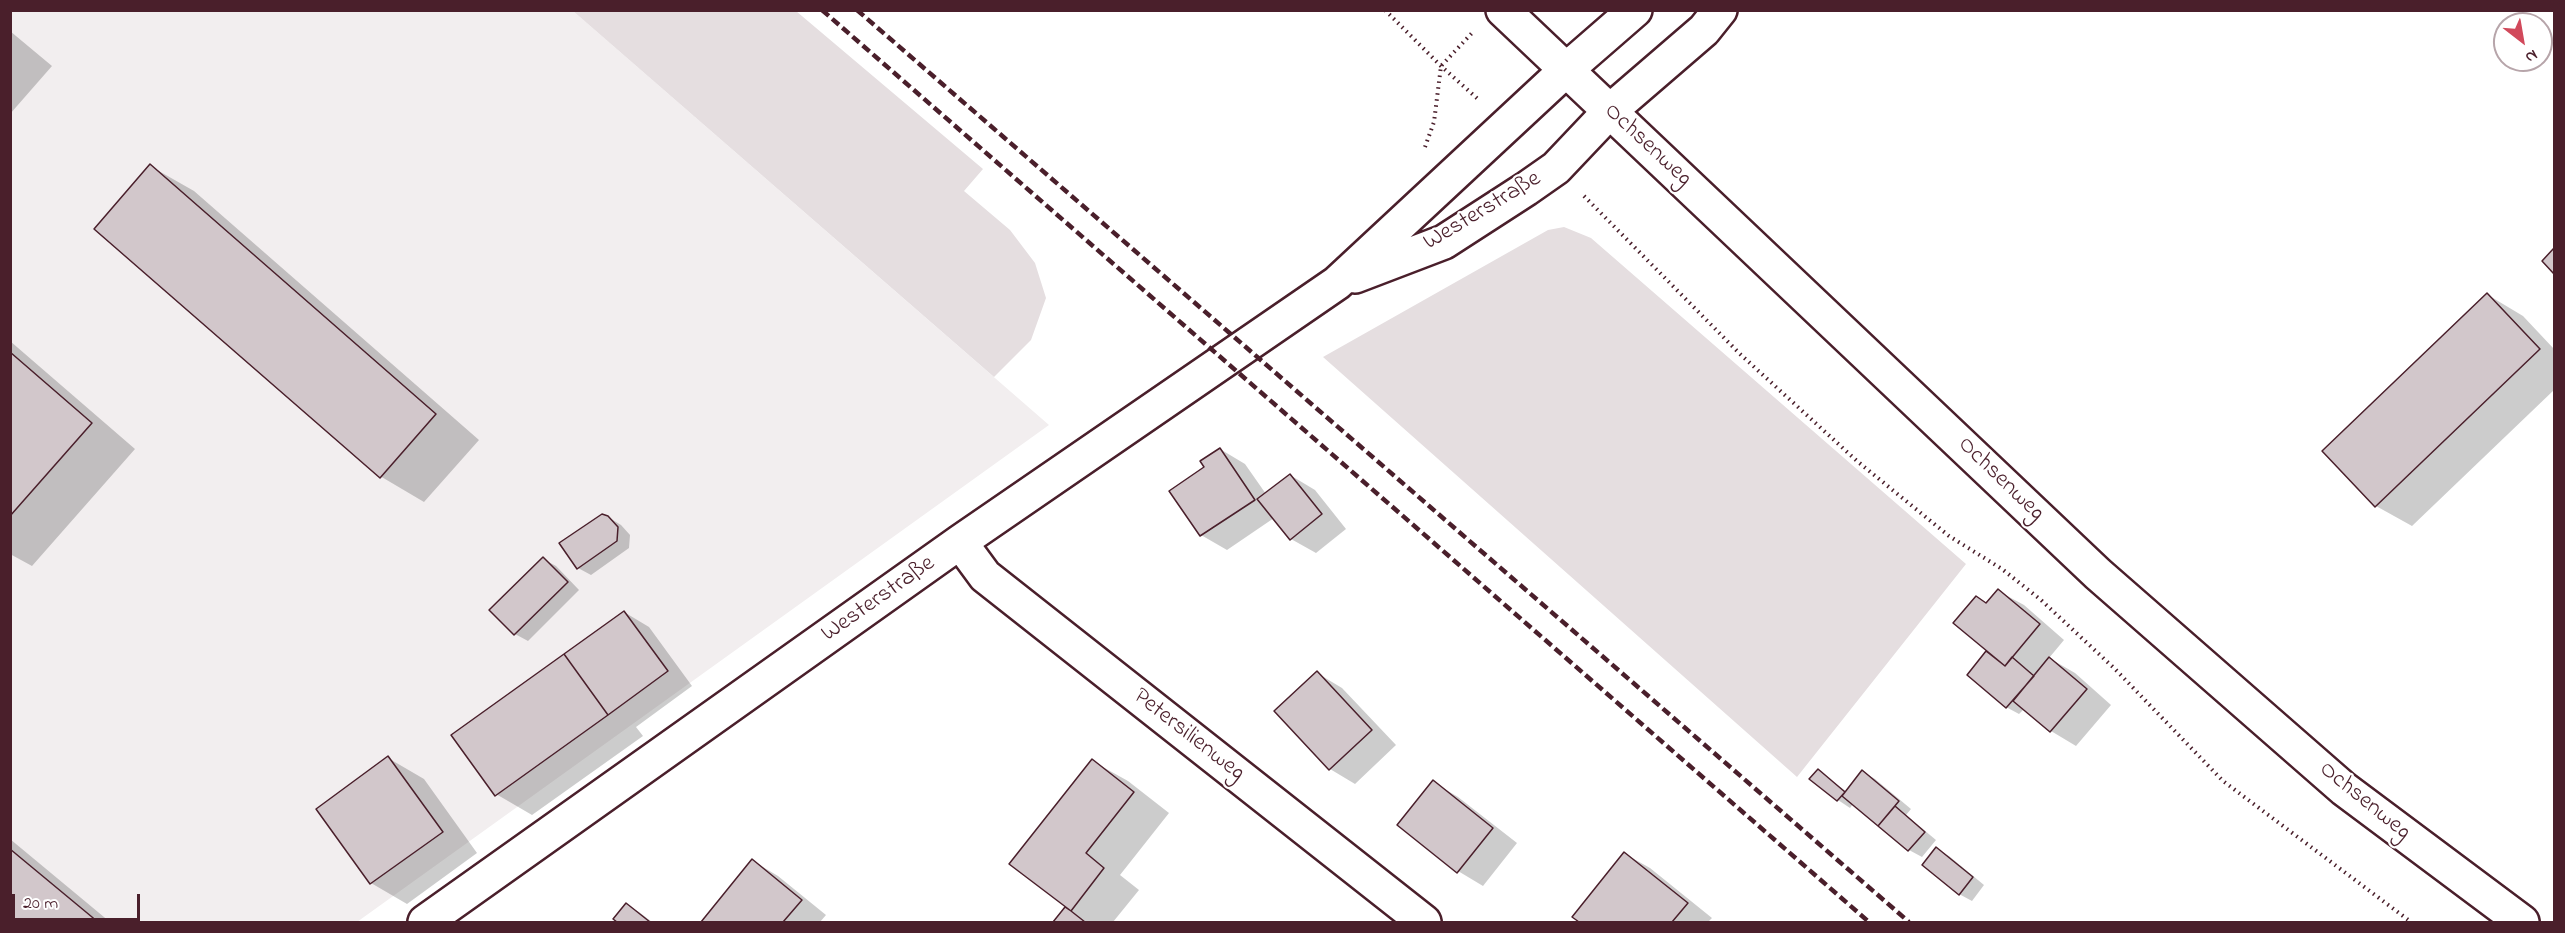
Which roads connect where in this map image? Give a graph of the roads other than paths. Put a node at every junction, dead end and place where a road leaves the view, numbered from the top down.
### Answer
1 (1635, 10) edge
2 (1720, 10) edge
3 (1490, 18) edge
4 (1566, 70) junction
5 (1610, 111) junction
6 (1337, 283) junction
7 (960, 542) junction
8 (425, 922) edge
9 (1425, 922) edge
10 (2522, 922) edge

1 - 4 street, Westerstraße
2 - 5 street, Westerstraße
3 - 4 street, Ochsenweg
4 - 5 street, Ochsenweg
4 - 6 street, Westerstraße
5 - 6 street, Westerstraße
5 - 10 street, Ochsenweg
6 - 7 street, Westerstraße
7 - 8 street, Westerstraße
7 - 9 street, Petersilienweg

